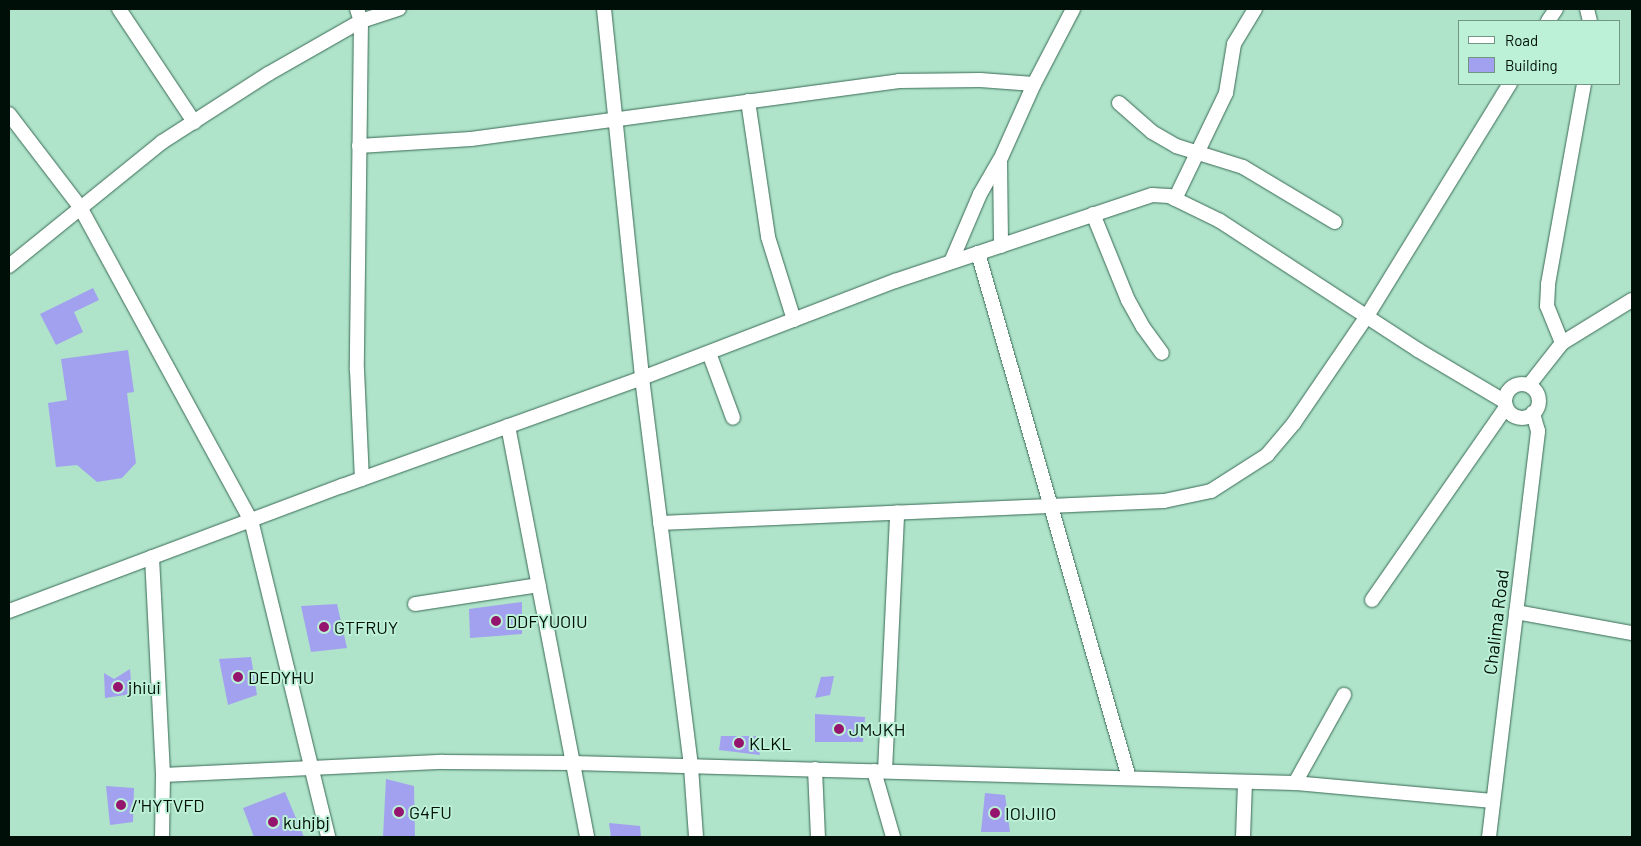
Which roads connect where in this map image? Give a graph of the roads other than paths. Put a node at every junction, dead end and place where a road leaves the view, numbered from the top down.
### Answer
1 (119, 9) edge
2 (399, 9) edge
3 (604, 9) edge
4 (1073, 9) edge
5 (1256, 9) edge
6 (1556, 9) edge
7 (359, 15) edge
8 (1549, 20) edge
9 (1034, 84) junction
10 (1509, 85) edge
11 (1584, 85) edge
12 (748, 101) junction
13 (1119, 102) dead end
14 (9, 114) edge
15 (617, 119) junction
16 (194, 122) junction
17 (360, 146) junction
18 (1199, 151) junction
19 (1000, 160) junction
20 (1175, 199) junction
21 (80, 207) junction
22 (1093, 214) junction
23 (1335, 222) dead end
24 (1001, 246) junction
25 (978, 253) junction
26 (951, 262) junction
27 (9, 266) edge
28 (1632, 300) edge
29 (1366, 316) junction
30 (794, 320) junction
31 (1562, 344) junction
32 (709, 353) junction
33 (1162, 353) dead end
34 (642, 378) junction
35 (1528, 386) junction
36 (1505, 404) junction
37 (1533, 413) junction
38 (733, 418) dead end
39 (508, 426) junction
40 (362, 479) junction
41 (1051, 505) junction
42 (896, 512) junction
43 (251, 520) junction
44 (660, 523) junction
45 (152, 557) junction
46 (539, 585) junction
47 (1372, 600) dead end
48 (415, 604) dead end
49 (9, 611) edge
50 (1516, 612) junction
51 (1632, 633) edge
52 (1344, 695) dead end
53 (573, 763) junction
54 (314, 767) junction
55 (691, 767) junction
56 (815, 770) junction
57 (879, 771) junction
58 (163, 774) junction
59 (1129, 778) junction
60 (1245, 782) junction
61 (1295, 783) junction
62 (1492, 802) junction
63 (162, 837) edge
64 (328, 837) edge
65 (587, 837) edge
66 (696, 837) edge
67 (818, 837) edge
68 (893, 837) edge
69 (1243, 837) edge
70 (1489, 837) edge

1 - 16 street
2 - 7 street
3 - 15 street
4 - 9 street
5 - 18 street
6 - 8 street
7 - 16 street
7 - 17 street
9 - 12 street
9 - 19 street
10 - 29 street
11 - 31 street
12 - 15 street
12 - 30 street
13 - 18 street
14 - 21 street
15 - 17 street
15 - 34 street
16 - 21 street
17 - 40 street
18 - 20 street
18 - 23 street
19 - 24 street
19 - 26 street
20 - 22 street
20 - 29 street
21 - 27 street
21 - 43 street
22 - 24 street
22 - 33 street
24 - 25 street
25 - 26 street
25 - 41 street
26 - 30 street
28 - 31 street
29 - 36 street
29 - 41 street
30 - 32 street
31 - 35 street
32 - 34 street
32 - 38 street
34 - 39 street
34 - 44 street
35 - 36 street
35 - 37 street
36 - 37 street
36 - 47 street
37 - 50 street, Chalima Road
39 - 40 street
39 - 46 street
40 - 43 street
41 - 42 street
41 - 59 street
42 - 44 street
42 - 57 street
43 - 45 street
43 - 54 street
44 - 55 street
45 - 49 street
45 - 58 street
46 - 48 street
46 - 53 street
50 - 51 street
50 - 62 street, Chalima Road
52 - 61 street
53 - 54 street
53 - 55 street
53 - 65 street
54 - 58 street
54 - 64 street
55 - 56 street
55 - 66 street
56 - 57 street
56 - 67 street
57 - 59 street
57 - 68 street
58 - 63 street
59 - 60 street
60 - 61 street
60 - 69 street
61 - 62 street
62 - 70 street, Chalima Road

